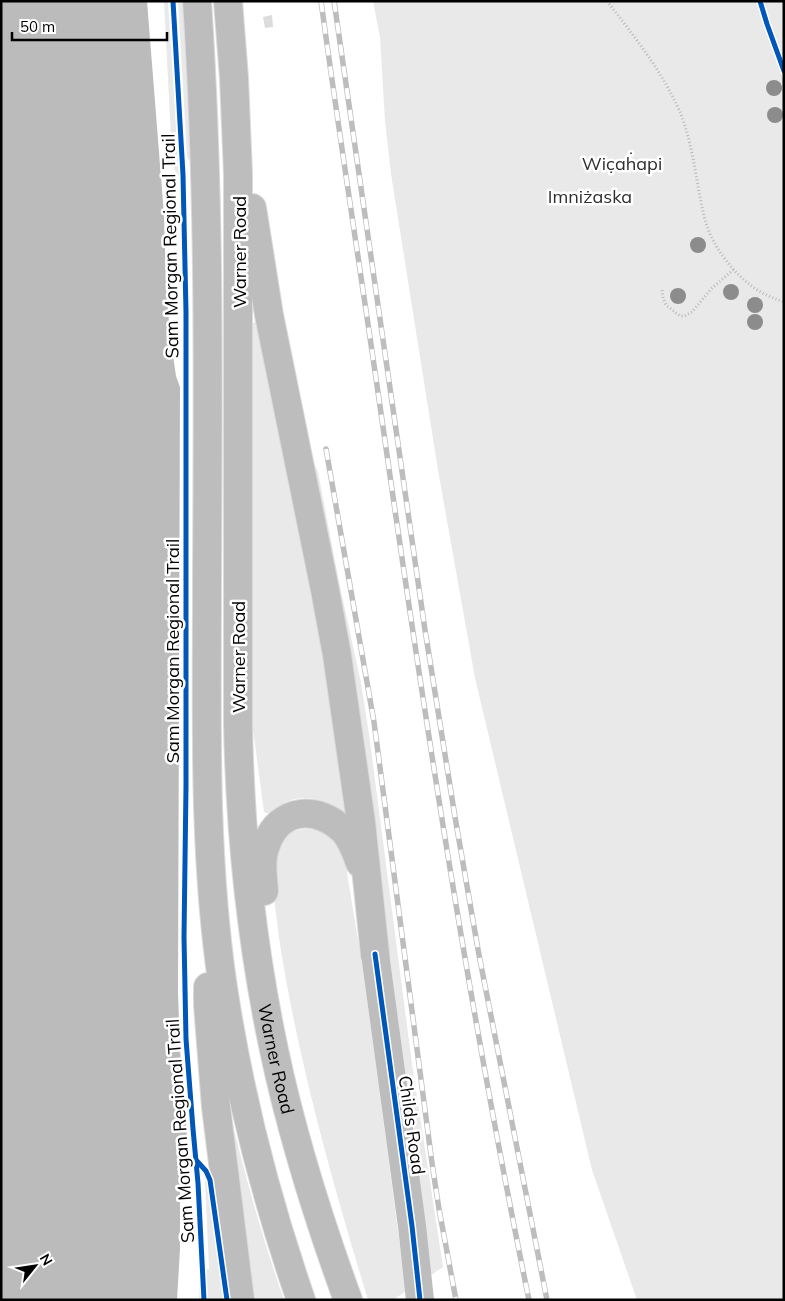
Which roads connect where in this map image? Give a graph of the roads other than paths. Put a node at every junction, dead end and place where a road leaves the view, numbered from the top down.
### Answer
1 (197, 1) edge
2 (228, 1) edge
3 (234, 78) junction
4 (207, 788) junction
5 (375, 954) junction
6 (274, 1050) junction
7 (240, 1300) edge
8 (301, 1300) edge
9 (348, 1300) edge
10 (420, 1300) edge

1 - 4 main road, Warner Road
2 - 3 main road, Warner Road
3 - 5 main road
3 - 6 main road, Warner Road
4 - 7 main road
4 - 8 main road, Warner Road
5 - 6 main road
5 - 10 main road, Childs Road
6 - 9 main road, Warner Road

